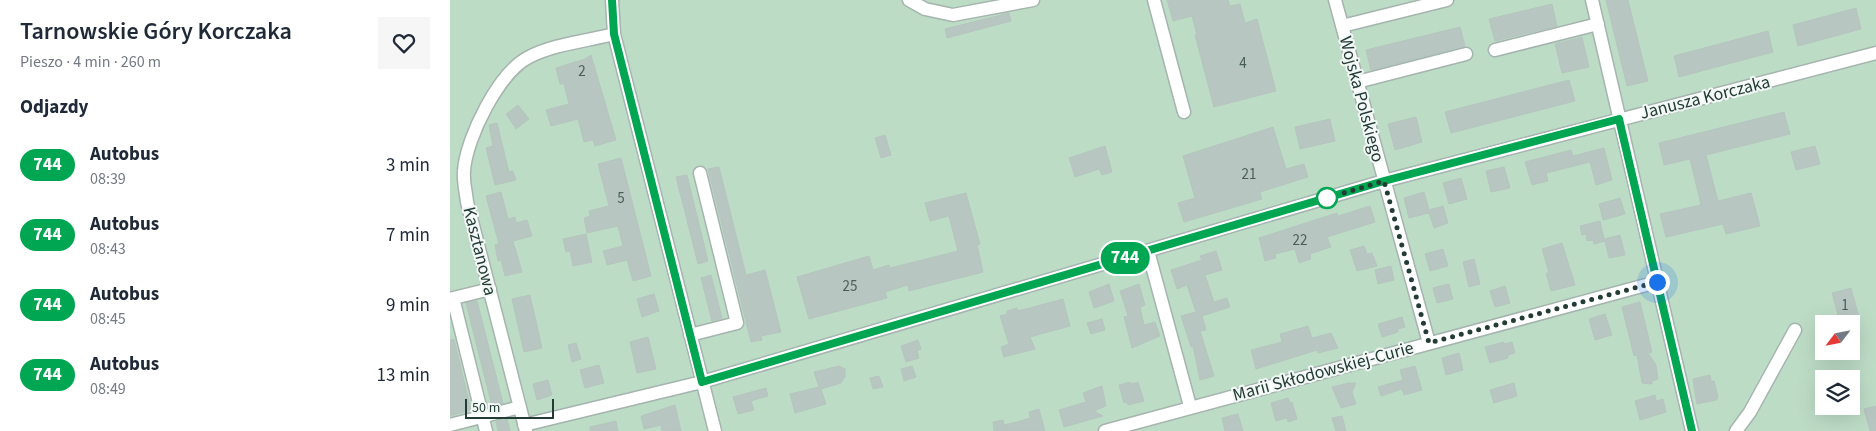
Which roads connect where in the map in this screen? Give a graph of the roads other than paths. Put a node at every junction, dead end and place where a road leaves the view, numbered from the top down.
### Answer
1 (612, 0) edge
2 (909, 0) edge
3 (1033, 0) edge
4 (1154, 0) edge
5 (1336, 0) edge
6 (1446, 0) edge
7 (1592, 0) edge
8 (1598, 24) junction
9 (1342, 26) junction
10 (614, 34) junction
11 (1495, 50) dead end
12 (1876, 53) edge
13 (1466, 54) dead end
14 (1358, 82) junction
15 (1184, 112) dead end
16 (1619, 119) junction
17 (700, 173) dead end
18 (1384, 181) junction
19 (1148, 251) junction
20 (1657, 282) junction
21 (490, 289) junction
22 (452, 298) edge
23 (1795, 330) dead end
24 (690, 335) junction
25 (1429, 343) junction
26 (702, 382) junction
27 (1190, 406) junction
28 (520, 407) junction
29 (483, 416) junction
30 (450, 425) edge
31 (525, 428) edge
32 (486, 431) edge
33 (715, 431) edge
34 (1105, 431) edge
35 (1692, 431) edge
36 (1736, 431) edge

1 - 10 street
2 - 3 street
4 - 15 street
5 - 9 street, Wojska Polskiego
6 - 9 street
7 - 8 street
8 - 11 street
8 - 16 street
9 - 14 street, Wojska Polskiego
10 - 21 street, Kasztanowa
10 - 24 street
12 - 16 street, Janusza Korczaka
13 - 14 street
14 - 18 street, Wojska Polskiego
16 - 18 street, Janusza Korczaka
16 - 20 street
17 - 24 street
18 - 19 street, Janusza Korczaka
18 - 25 street, Wojska Polskiego
19 - 26 street, Janusza Korczaka
19 - 27 street
20 - 25 street, Marii Skłodowskiej-Curie
20 - 35 street
21 - 22 street
21 - 28 street, Kasztanowa
22 - 29 street
23 - 36 street
24 - 26 street
25 - 27 street, Marii Skłodowskiej-Curie
26 - 31 street, Janusza Korczaka
26 - 33 street
27 - 34 street, Marii Skłodowskiej-Curie
28 - 29 street
28 - 31 street, Kasztanowa
29 - 30 street
29 - 32 street

